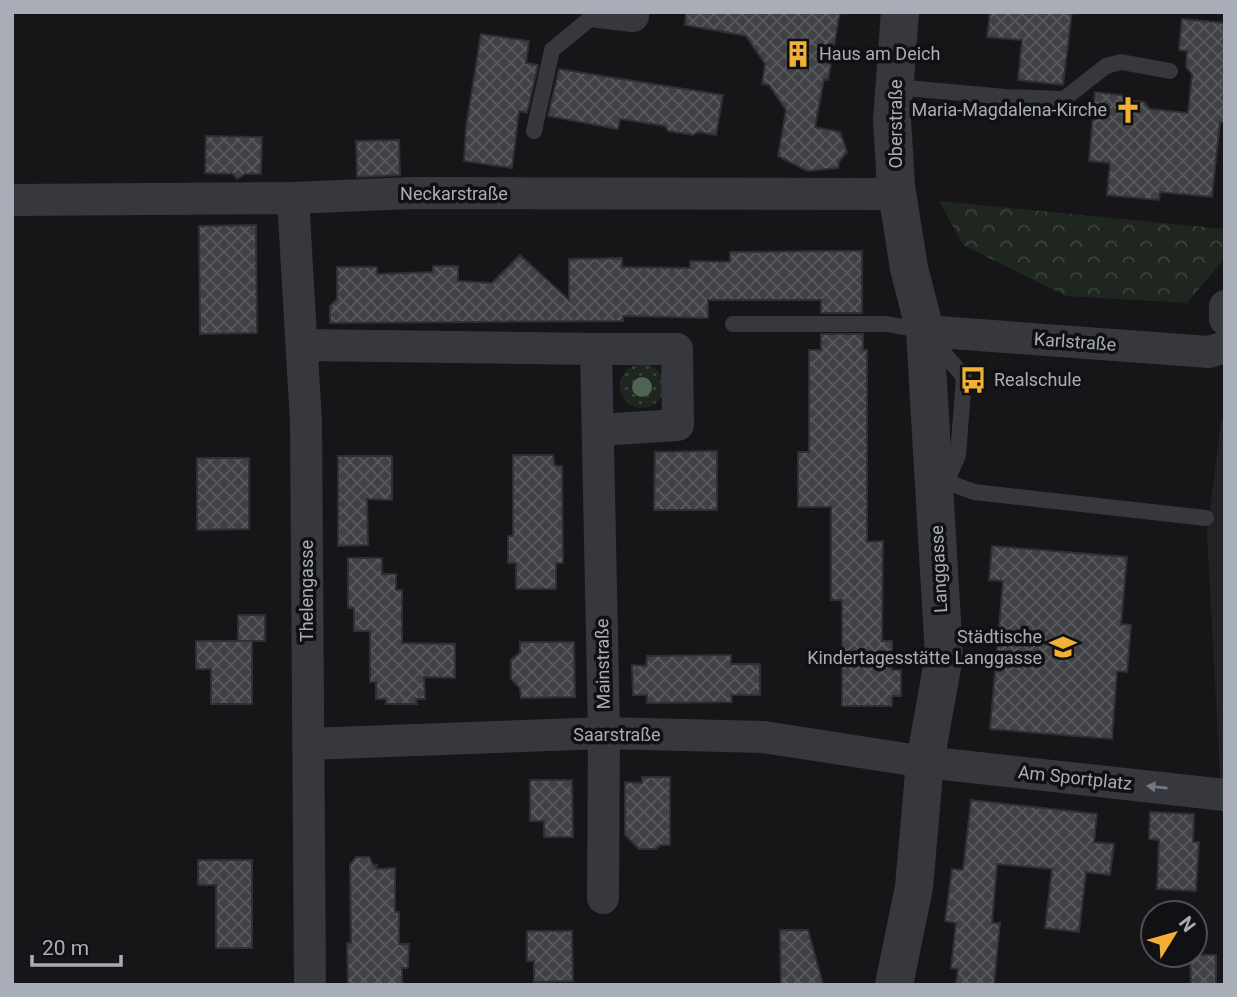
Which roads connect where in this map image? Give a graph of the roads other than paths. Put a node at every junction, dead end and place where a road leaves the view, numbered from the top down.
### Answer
1 (598, 12) edge
2 (900, 12) edge
3 (633, 16) dead end
4 (1170, 71) dead end
5 (895, 87) junction
6 (534, 131) dead end
7 (897, 194) junction
8 (293, 198) junction
9 (12, 200) edge
10 (1225, 306) edge
11 (1225, 319) edge
12 (733, 324) dead end
13 (925, 331) junction
14 (303, 345) junction
15 (1225, 347) edge
16 (596, 349) junction
17 (598, 430) junction
18 (941, 496) junction
19 (1206, 518) dead end
20 (604, 733) junction
21 (308, 744) junction
22 (925, 762) junction
23 (1225, 795) edge
24 (603, 898) dead end
25 (310, 985) edge
26 (894, 985) edge

1 - 3 street
1 - 6 lane
2 - 5 street, Oberstraße
4 - 5 lane
5 - 7 street, Oberstraße
7 - 8 street, Neckarstraße
7 - 13 street, Langgasse
8 - 9 street, Neckarstraße
8 - 14 street, Thelengasse
10 - 11 street
12 - 13 lane
13 - 15 street, Karlstraße
13 - 18 street, Langgasse
14 - 16 street
14 - 21 street, Thelengasse
16 - 17 street, Mainstraße
16 - 17 street
17 - 20 street, Mainstraße
18 - 19 lane
18 - 22 street, Langgasse
20 - 21 street, Saarstraße
20 - 22 street, Saarstraße
20 - 24 street, Mainstraße
21 - 25 street, Thelengasse
23 -> 22 street, Am Sportplatz
22 - 26 street, Langgasse

